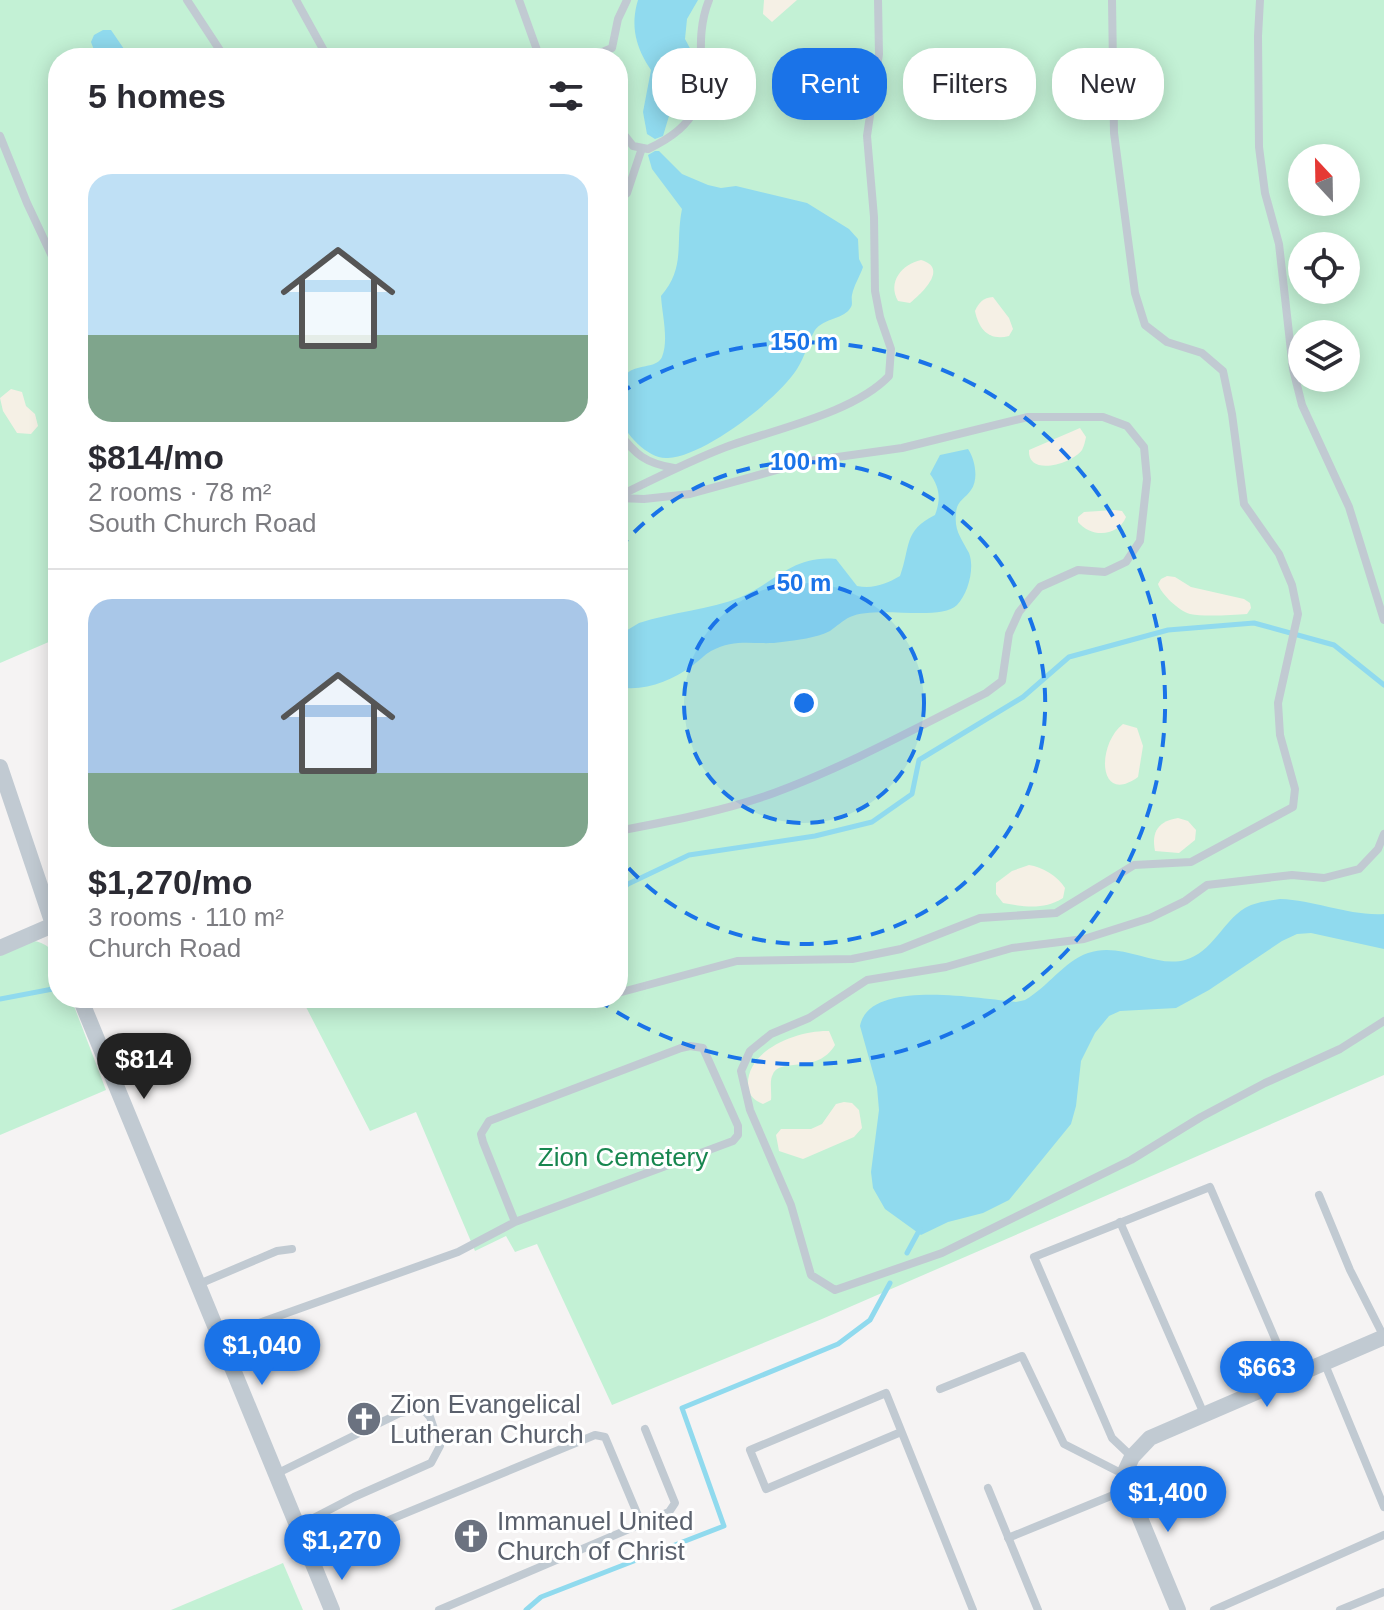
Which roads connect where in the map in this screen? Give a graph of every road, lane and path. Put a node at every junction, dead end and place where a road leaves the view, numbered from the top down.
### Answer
1 (187, 0) edge
2 (296, 0) edge
3 (519, 0) edge
4 (627, 0) edge
5 (709, 0) edge
6 (878, 0) edge
7 (1112, 0) edge
8 (1260, 0) edge
9 (218, 48) edge
10 (322, 48) edge
11 (536, 48) edge
12 (612, 48) edge
13 (0, 136) edge
14 (628, 140) edge
15 (642, 148) junction
16 (628, 190) edge
17 (48, 248) edge
18 (628, 445) edge
19 (675, 468) junction
20 (628, 492) edge
21 (628, 498) edge
22 (1384, 620) edge
23 (0, 767) edge
24 (628, 829) edge
25 (1384, 834) edge
26 (48, 911) edge
27 (48, 934) edge
28 (0, 948) edge
29 (628, 990) edge
30 (84, 1008) edge
31 (1384, 1021) edge
32 (1319, 1195) dead end
33 (515, 1222) junction
34 (1120, 1222) junction
35 (292, 1249) dead end
36 (198, 1284) junction
37 (220, 1337) junction
38 (1384, 1337) edge
39 (1324, 1362) junction
40 (1291, 1376) junction
41 (940, 1389) dead end
42 (1204, 1414) junction
43 (645, 1429) dead end
44 (901, 1432) junction
45 (1132, 1457) junction
46 (276, 1474) junction
47 (1126, 1482) junction
48 (988, 1488) dead end
49 (1384, 1507) edge
50 (642, 1525) junction
51 (298, 1527) junction
52 (1384, 1535) edge
53 (1008, 1538) junction
54 (308, 1553) junction
55 (1384, 1592) edge
56 (332, 1610) edge
57 (439, 1610) edge
58 (973, 1610) edge
59 (1038, 1610) edge
60 (1178, 1610) edge
61 (1214, 1610) edge
62 (1340, 1610) edge

1 - 9 lane
2 - 10 lane
3 - 11 lane
4 - 12 lane
5 - 15 lane
6 - 19 lane
7 - 29 lane
8 - 22 lane
13 - 17 lane
14 - 15 lane
15 - 16 lane
18 - 19 lane
19 - 20 lane
21 - 24 lane
23 - 26 street
25 - 31 lane
27 - 28 street
30 - 36 street
32 - 38 lane
33 - 33 lane
33 - 37 lane
34 - 40 lane
34 - 42 lane
34 - 45 lane
35 - 36 lane
36 - 37 street
37 - 46 street
38 - 39 street
39 - 40 street
39 - 49 lane
40 - 42 street
41 - 47 lane
42 - 45 street
43 - 50 lane
44 - 44 lane
44 - 58 lane
45 - 47 street
46 - 51 street
46 - 51 lane
47 - 53 lane
47 - 60 street
48 - 53 lane
50 - 54 lane
50 - 57 lane
51 - 54 street
52 - 61 lane
53 - 59 lane
54 - 56 street
55 - 62 lane

